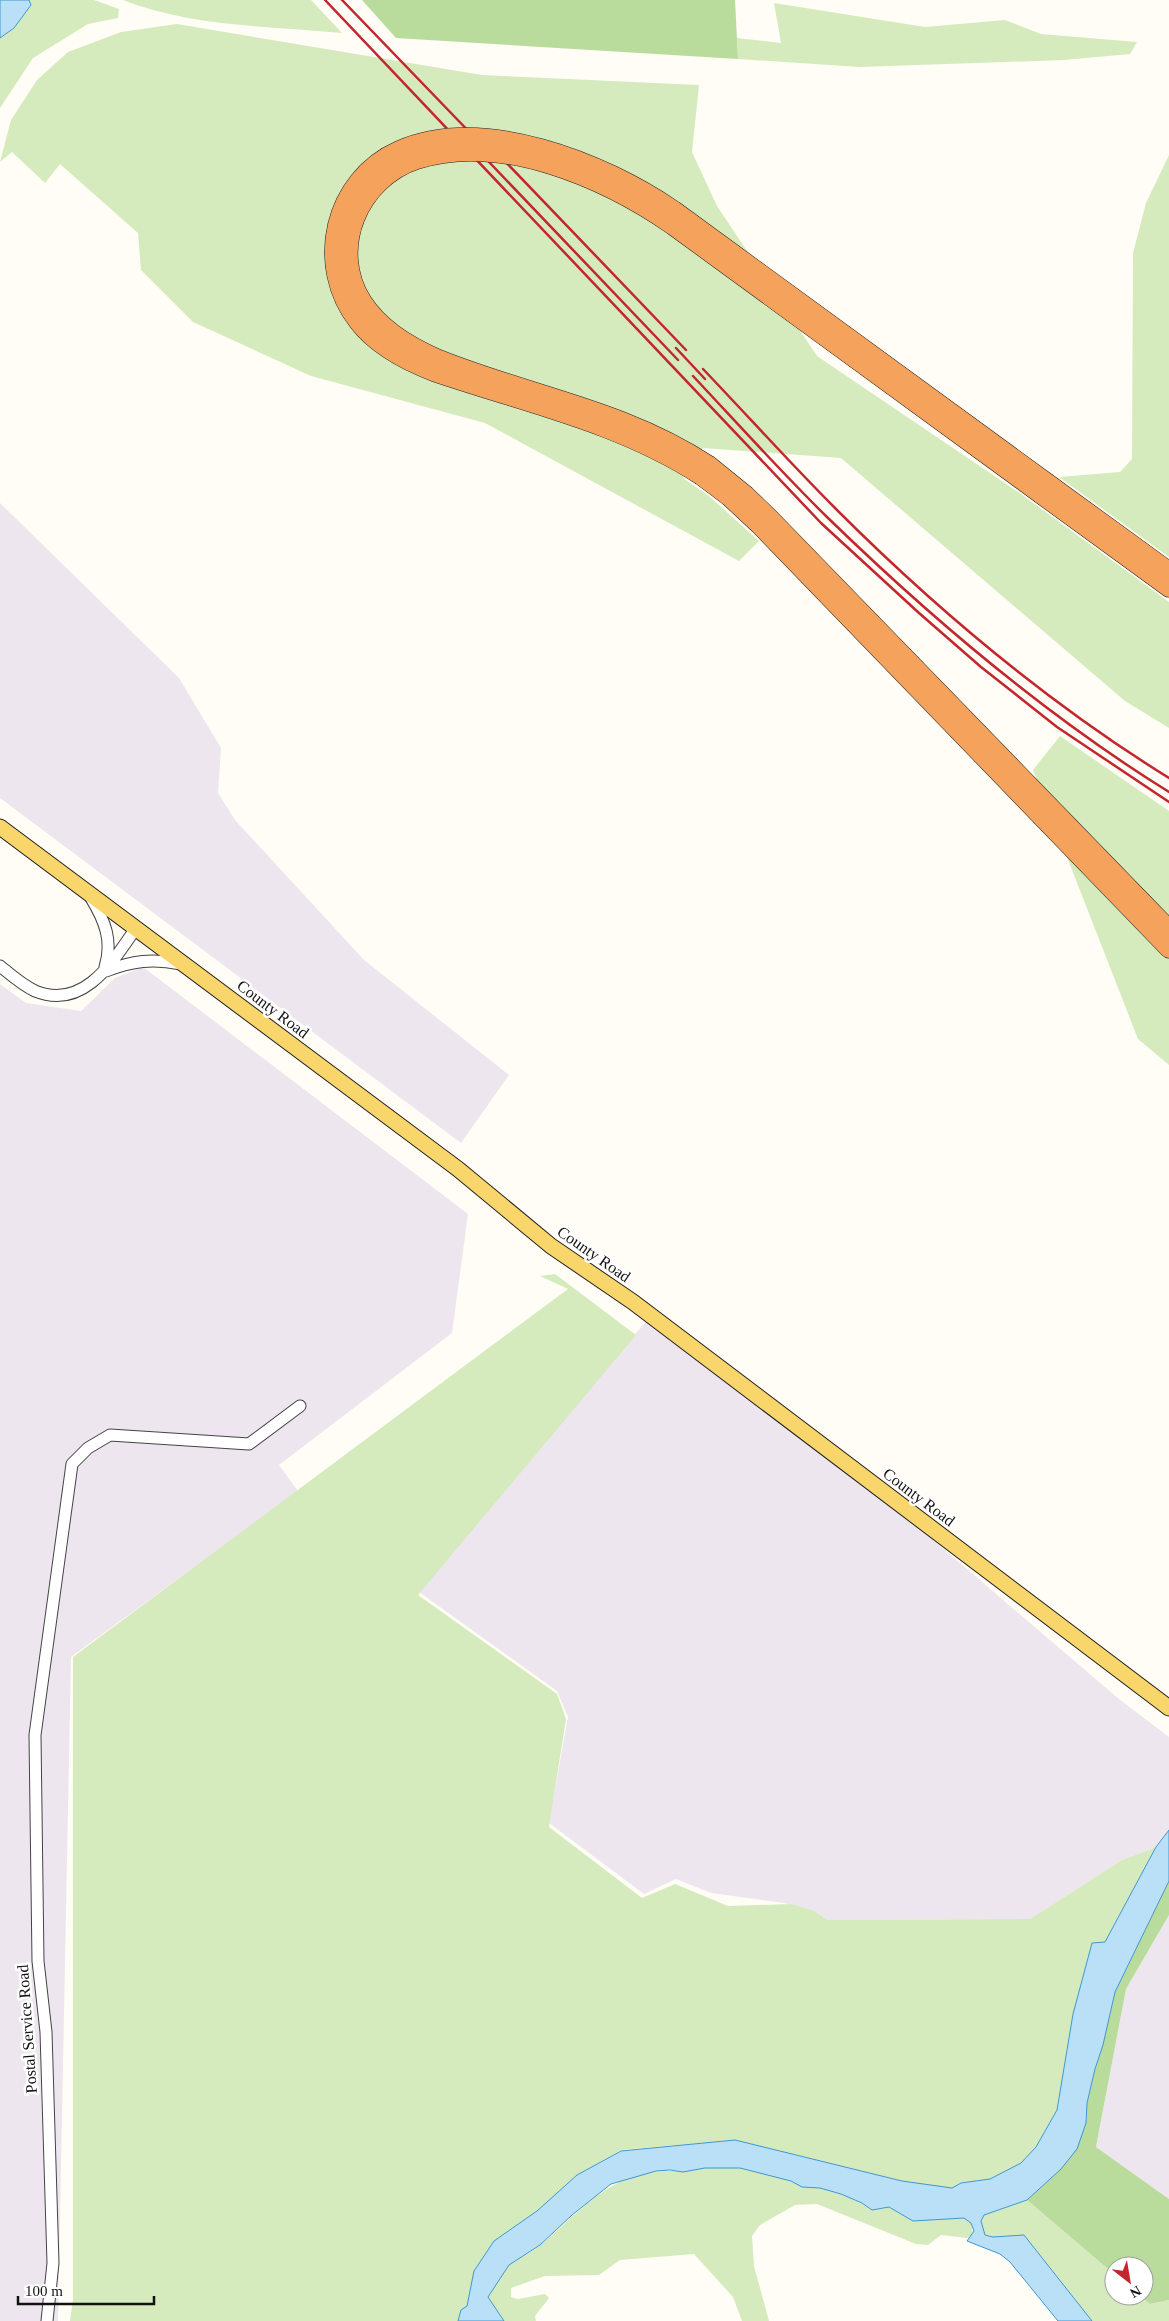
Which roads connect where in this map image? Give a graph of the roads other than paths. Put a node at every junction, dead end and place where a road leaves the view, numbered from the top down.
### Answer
1 (705, 471) junction
2 (1044, 488) junction
3 (1169, 571) edge
4 (1169, 588) edge
5 (0, 827) edge
6 (88, 892) junction
7 (136, 928) junction
8 (1169, 929) edge
9 (1169, 948) edge
10 (185, 965) junction
11 (0, 966) edge
12 (104, 971) junction
13 (300, 1406) dead end
14 (1169, 1708) edge
15 (47, 2321) edge

1 - 2 highway, bridge
1 - 8 highway
1 - 9 highway
2 - 3 highway
2 - 4 highway
5 - 6 main road, County Road
6 - 7 main road, County Road
6 - 12 street
7 - 10 main road, County Road
7 - 12 street
10 - 12 street
10 - 14 main road, County Road
11 - 12 street
13 - 15 street, Postal Service Road

